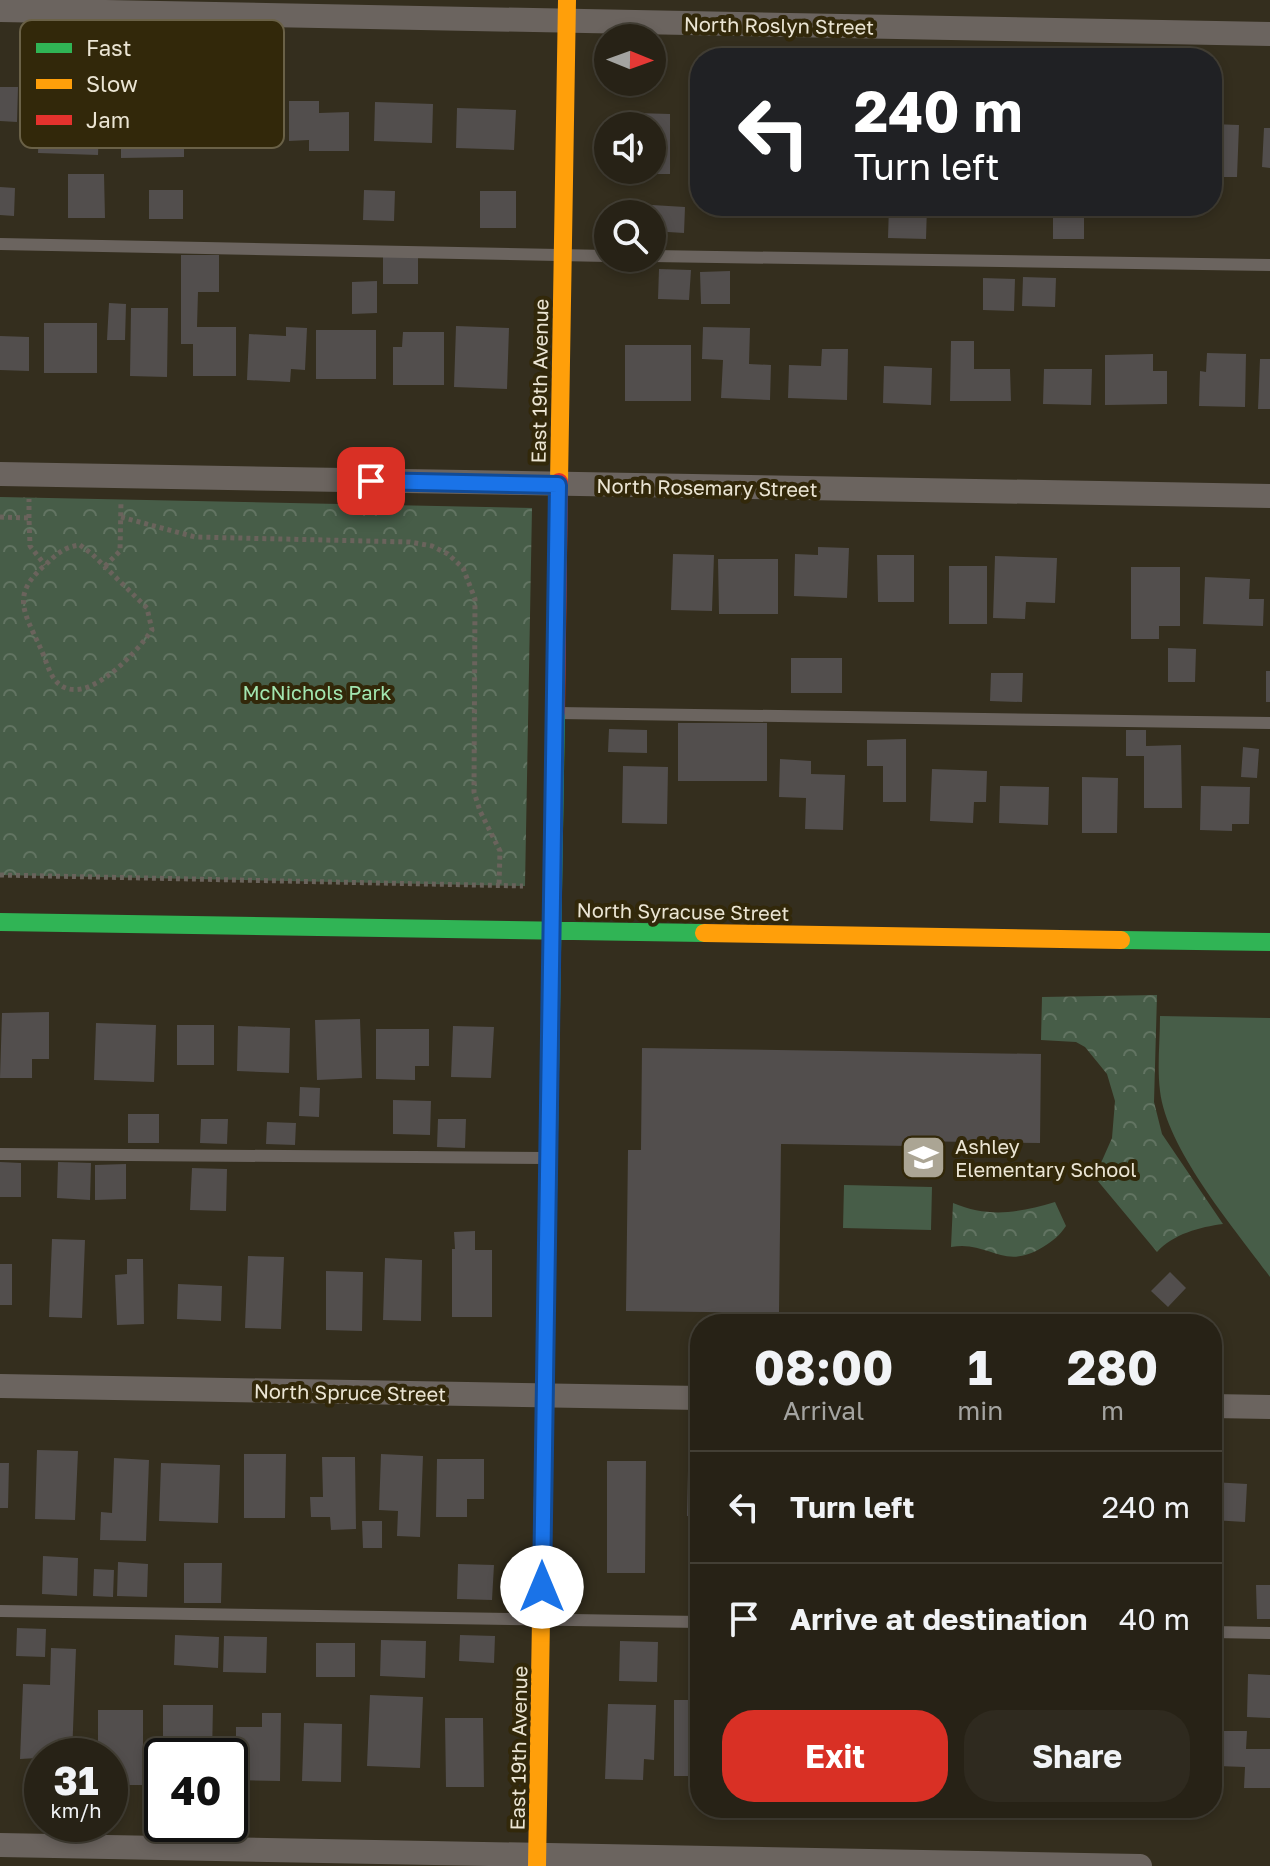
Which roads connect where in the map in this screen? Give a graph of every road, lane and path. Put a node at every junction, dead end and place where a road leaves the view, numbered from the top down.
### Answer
1 (0, 10) edge
2 (567, 10) edge
3 (1270, 34) edge
4 (0, 244) edge
5 (563, 255) junction
6 (594, 256) edge
7 (666, 256) edge
8 (1270, 265) edge
9 (0, 474) edge
10 (558, 485) junction
11 (1270, 496) edge
12 (0, 517) edge
13 (45, 565) junction
14 (105, 566) junction
15 (555, 713) junction
16 (1270, 723) edge
17 (0, 875) edge
18 (499, 886) junction
19 (552, 886) junction
20 (0, 922) edge
21 (551, 932) junction
22 (1270, 942) edge
23 (0, 1154) edge
24 (547, 1158) junction
25 (0, 1386) edge
26 (544, 1396) junction
27 (690, 1398) edge
28 (1222, 1406) edge
29 (1270, 1407) edge
30 (0, 1611) edge
31 (542, 1619) junction
32 (690, 1622) edge
33 (1222, 1632) edge
34 (1270, 1633) edge
35 (0, 1845) edge
36 (537, 1860) edge
37 (1140, 1866) edge

1 - 2 street, North Roslyn Street
2 - 3 street, North Roslyn Street
2 - 5 street, East 19th Avenue
4 - 5 lane
5 - 6 lane
5 - 10 street, East 19th Avenue
7 - 8 lane
9 - 10 street, North Rosemary Street
10 - 11 street, North Rosemary Street
10 - 15 street, East 19th Avenue
12 - 13 path
13 - 14 path
13 - 14 path
14 - 18 path
15 - 16 lane
15 - 19 street, East 19th Avenue
17 - 18 path
18 - 19 path
19 - 21 street, East 19th Avenue
20 - 21 street, North Syracuse Street
21 - 22 street, North Syracuse Street
21 - 24 street, East 19th Avenue
23 - 24 lane
24 - 26 street, East 19th Avenue
25 - 26 street, North Spruce Street
26 - 27 street, North Spruce Street
26 - 31 street, East 19th Avenue
28 - 29 street
30 - 31 lane
31 - 32 lane
31 - 36 street, East 19th Avenue
33 - 34 lane
35 - 36 street
36 - 37 street

